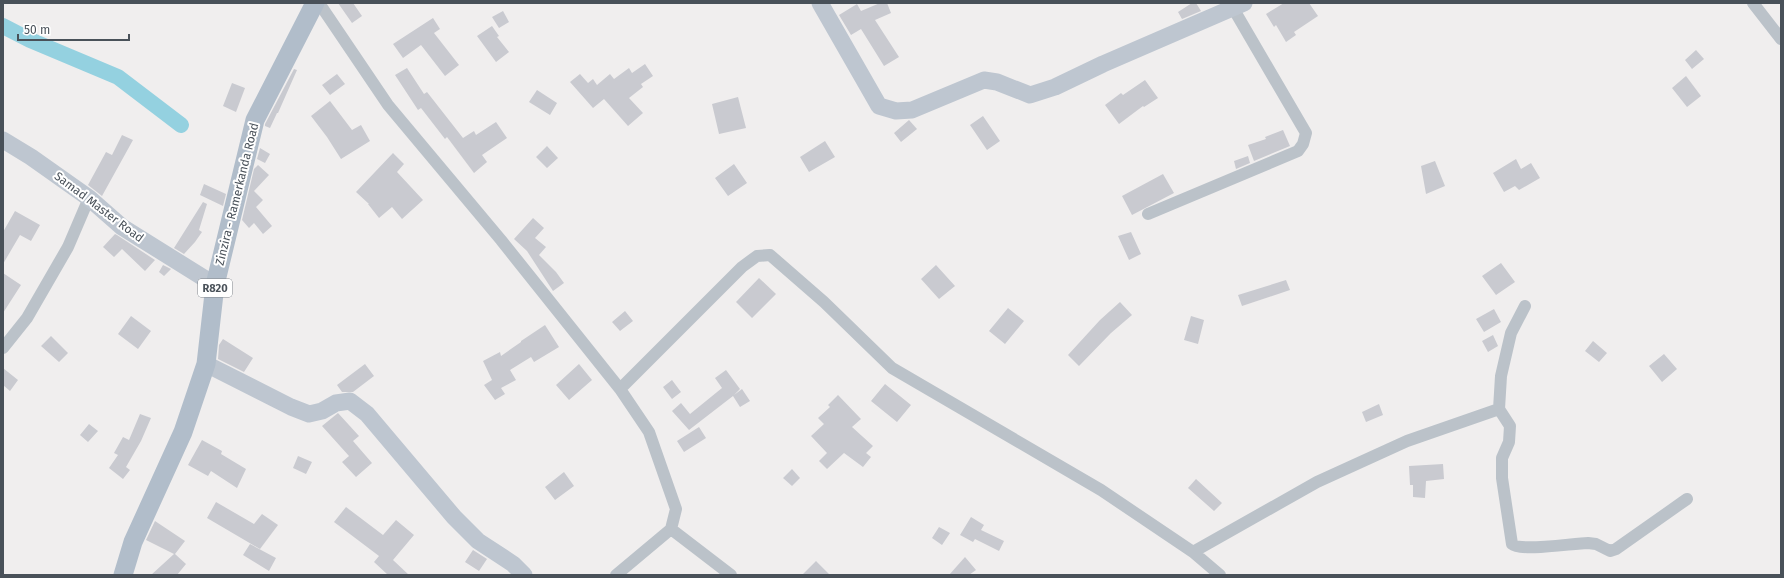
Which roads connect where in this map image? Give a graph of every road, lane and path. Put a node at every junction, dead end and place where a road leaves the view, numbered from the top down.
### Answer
1 (315, 3) edge
2 (319, 3) edge
3 (820, 3) edge
4 (1753, 3) edge
5 (1238, 6) edge
6 (1781, 39) edge
7 (3, 140) edge
8 (89, 198) junction
9 (1148, 214) dead end
10 (215, 285) junction
11 (1525, 306) dead end
12 (3, 348) edge
13 (206, 364) junction
14 (620, 389) junction
15 (1499, 409) junction
16 (1687, 499) dead end
17 (671, 529) junction
18 (1193, 552) junction
19 (123, 575) edge
20 (524, 575) edge
21 (616, 575) edge
22 (731, 575) edge
23 (1220, 575) edge

1 - 10 main road, Zinzira - Ramerkanda Road / R820
2 - 14 street
3 - 5 street
4 - 6 street
5 - 9 street
7 - 8 street, Samad Master Road
8 - 10 street, Samad Master Road
8 - 12 street
10 - 13 main road, Zinzira - Ramerkanda Road / R820
11 - 15 street
13 - 19 main road, Zinzira - Ramerkanda Road / R820
13 - 20 street
14 - 17 street
14 - 18 street
15 - 16 street
15 - 18 street
17 - 21 street
17 - 22 street
18 - 23 street

